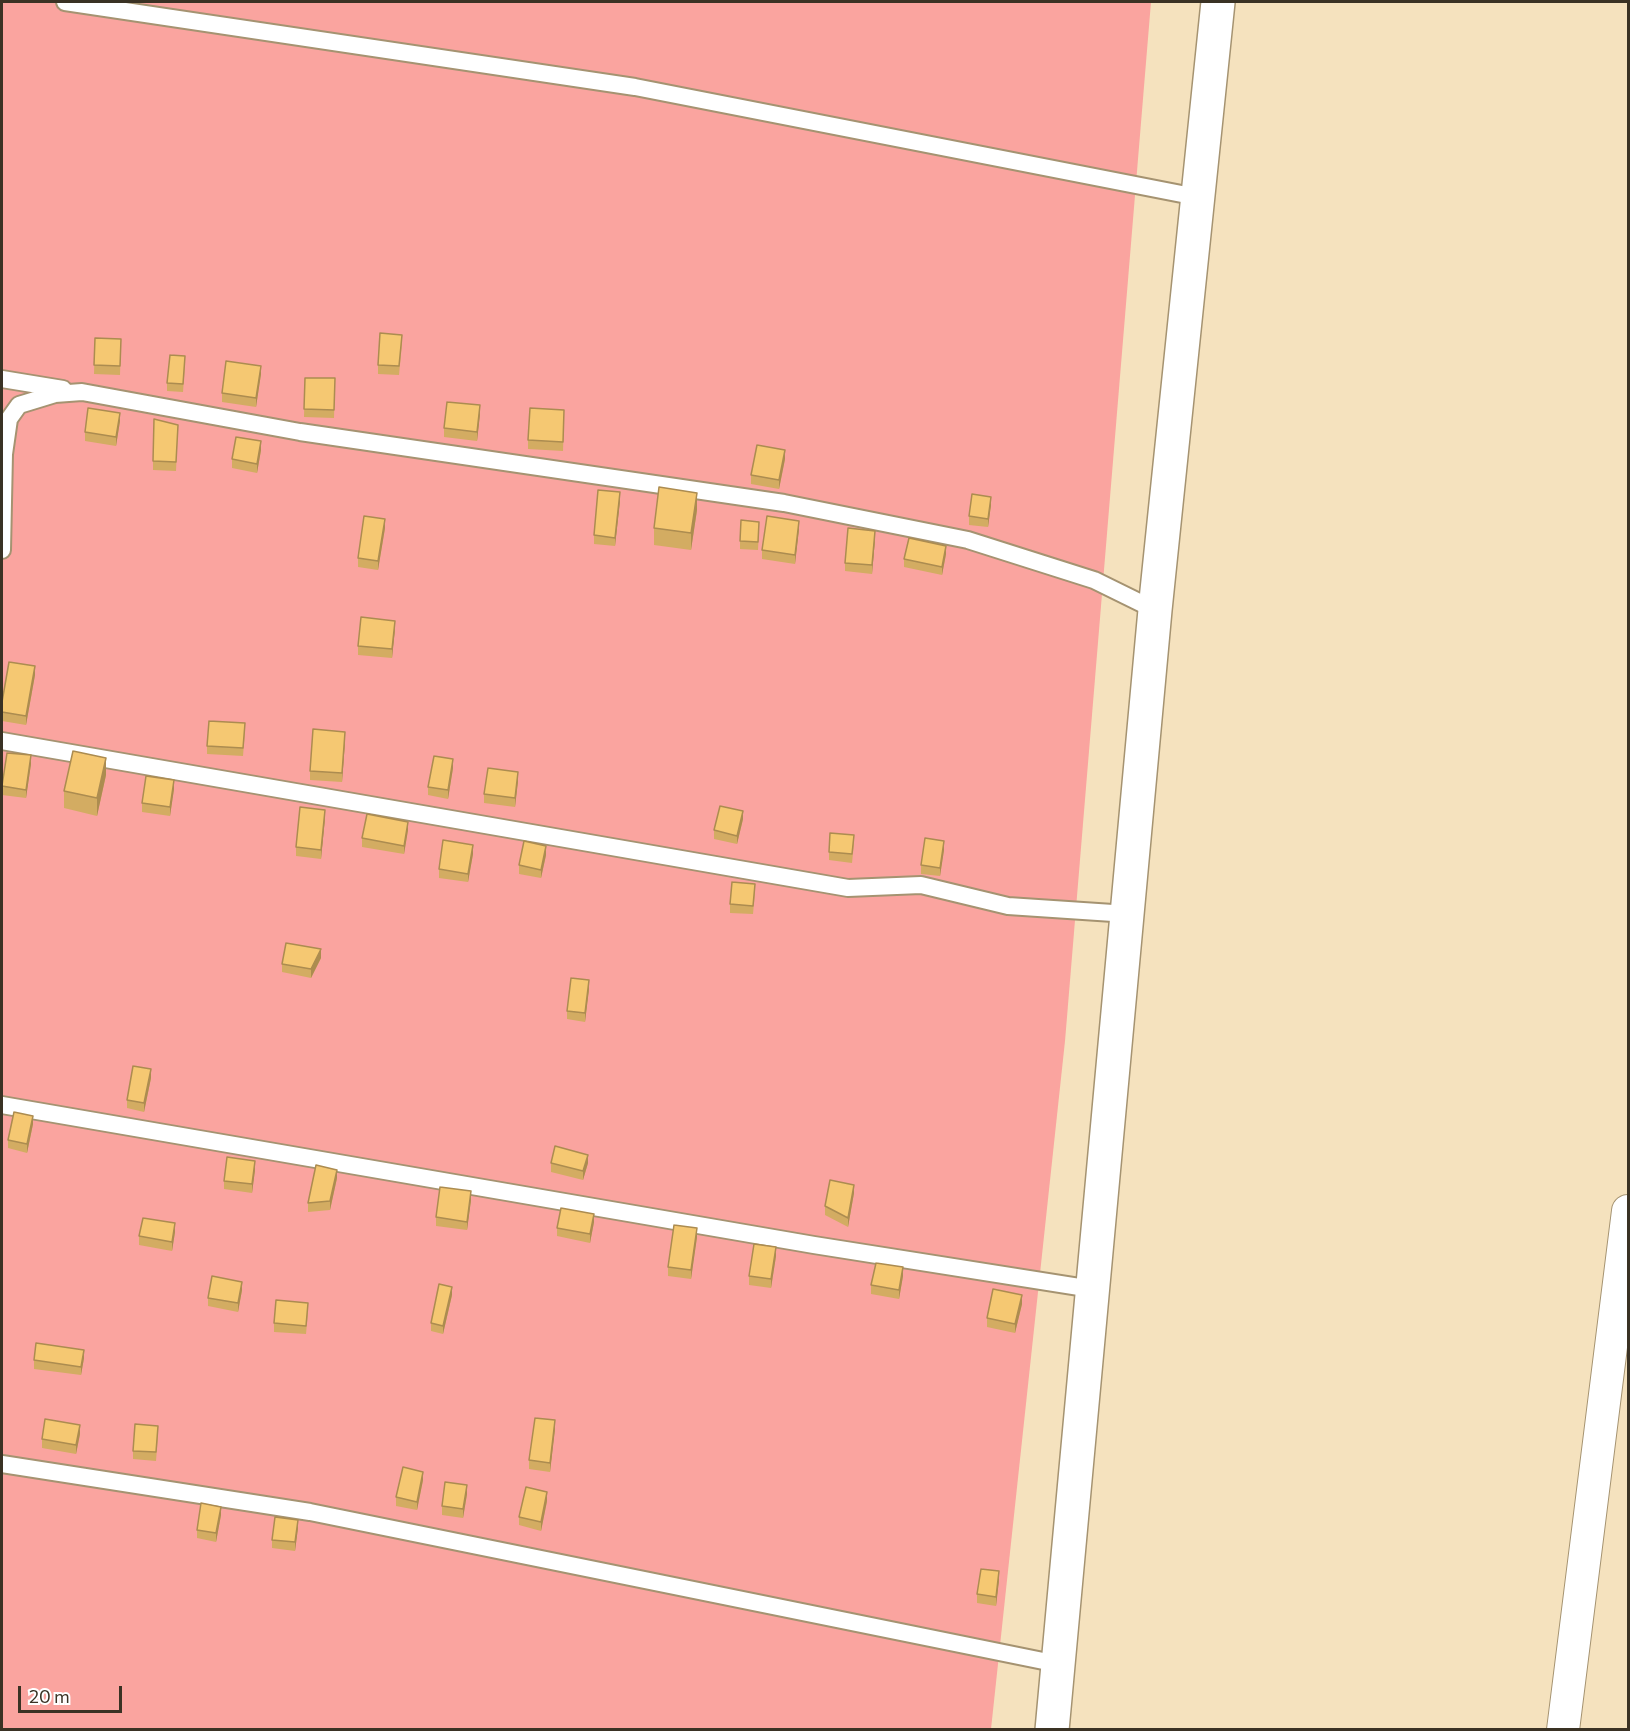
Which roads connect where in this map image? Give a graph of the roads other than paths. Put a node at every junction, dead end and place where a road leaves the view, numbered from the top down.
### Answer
1 (65, 2) edge
2 (1218, 2) edge
3 (1197, 197) junction
4 (2, 379) edge
5 (81, 392) junction
6 (2, 550) edge
7 (1155, 610) junction
8 (2, 741) edge
9 (1128, 914) junction
10 (2, 1105) edge
11 (1629, 1211) edge
12 (1092, 1289) junction
13 (2, 1464) edge
14 (1058, 1664) junction
15 (1052, 1730) edge
16 (1563, 1730) edge

1 - 3 lane
2 - 3 main road
3 - 7 main road
4 - 5 lane
5 - 6 lane
5 - 7 lane
7 - 9 main road
8 - 9 lane
9 - 12 main road
10 - 12 lane
11 - 16 street
12 - 14 main road
13 - 14 lane
14 - 15 main road

